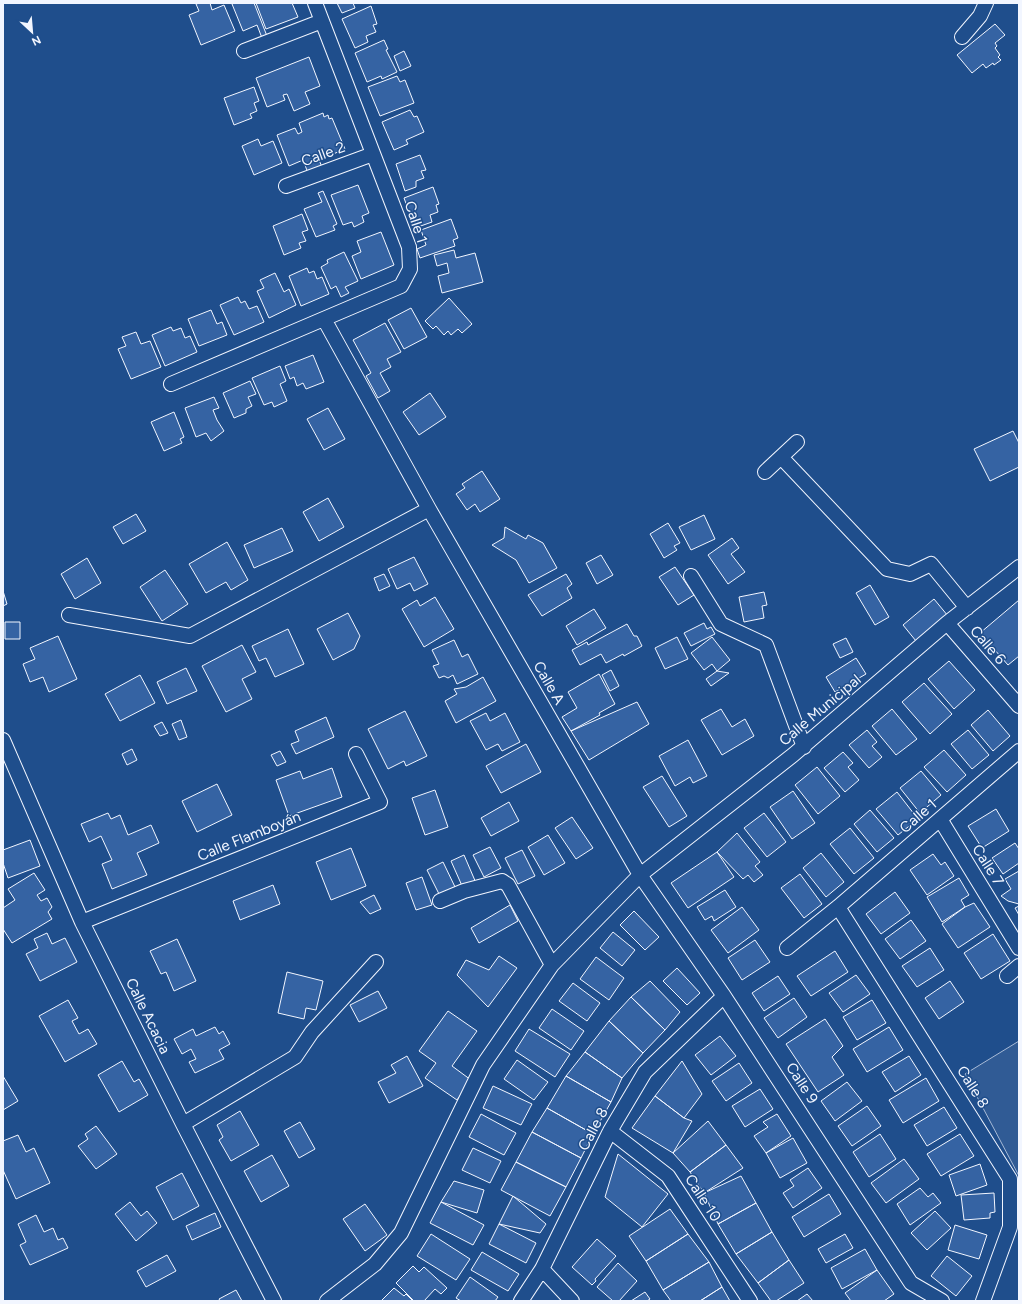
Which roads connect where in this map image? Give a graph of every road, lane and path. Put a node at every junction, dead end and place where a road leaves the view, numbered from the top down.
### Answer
1 (315, 3) edge
2 (986, 3) edge
3 (322, 21) junction
4 (962, 37) dead end
5 (244, 51) dead end
6 (373, 154) junction
7 (286, 186) dead end
8 (324, 319) junction
9 (171, 384) dead end
10 (797, 442) dead end
11 (781, 457) junction
12 (765, 472) dead end
13 (429, 509) junction
14 (1019, 567) edge
15 (691, 576) dead end
16 (967, 608) junction
17 (69, 615) dead end
18 (947, 623) junction
19 (1019, 706) edge
20 (3, 740) edge
21 (804, 747) junction
22 (1019, 751) edge
23 (356, 754) dead end
24 (940, 820) junction
25 (640, 875) junction
26 (440, 901) dead end
27 (838, 907) junction
28 (82, 922) junction
29 (787, 948) dead end
30 (1019, 948) edge
31 (376, 962) dead end
32 (552, 964) junction
33 (1019, 966) edge
34 (1007, 976) dead end
35 (724, 996) junction
36 (183, 1124) junction
37 (610, 1131) junction
38 (542, 1269) junction
39 (274, 1301) edge
40 (327, 1301) edge
41 (521, 1301) edge
42 (572, 1301) edge
43 (750, 1301) edge
44 (942, 1301) edge
45 (983, 1301) edge

1 - 3 street, Calle 1
2 - 4 street
3 - 5 street
3 - 6 street, Calle 1
6 - 7 street, Calle 2
6 - 8 street, Calle 1
8 - 9 street, Calle 1
8 - 13 street, Calle A
10 - 11 street
11 - 12 street
11 - 16 street
13 - 17 street
13 - 25 street, Calle A
14 - 16 street, Calle Municipal
15 - 21 street
16 - 18 street, Calle Municipal
18 - 19 street, Calle 6
18 - 21 street, Calle Municipal
20 - 28 street, Calle Acacia
21 - 25 street, Calle Municipal
22 - 24 street, Calle 1
23 - 28 street, Calle Flamboyán
24 - 27 street, Calle 1
24 - 30 street, Calle 7
25 - 32 street, Calle Municipal
25 - 35 street, Calle 9
26 - 32 street
27 - 29 street, Calle 1
27 - 45 street, Calle 8
28 - 36 street, Calle Acacia
31 - 36 street
32 - 40 street, Calle Municipal
33 - 34 street
35 - 37 street, Calle 8
35 - 44 street, Calle 9
36 - 39 street, Calle Acacia
37 - 38 street, Calle 8
37 - 43 street, Calle 10
38 - 41 street, Calle 8
38 - 42 street

